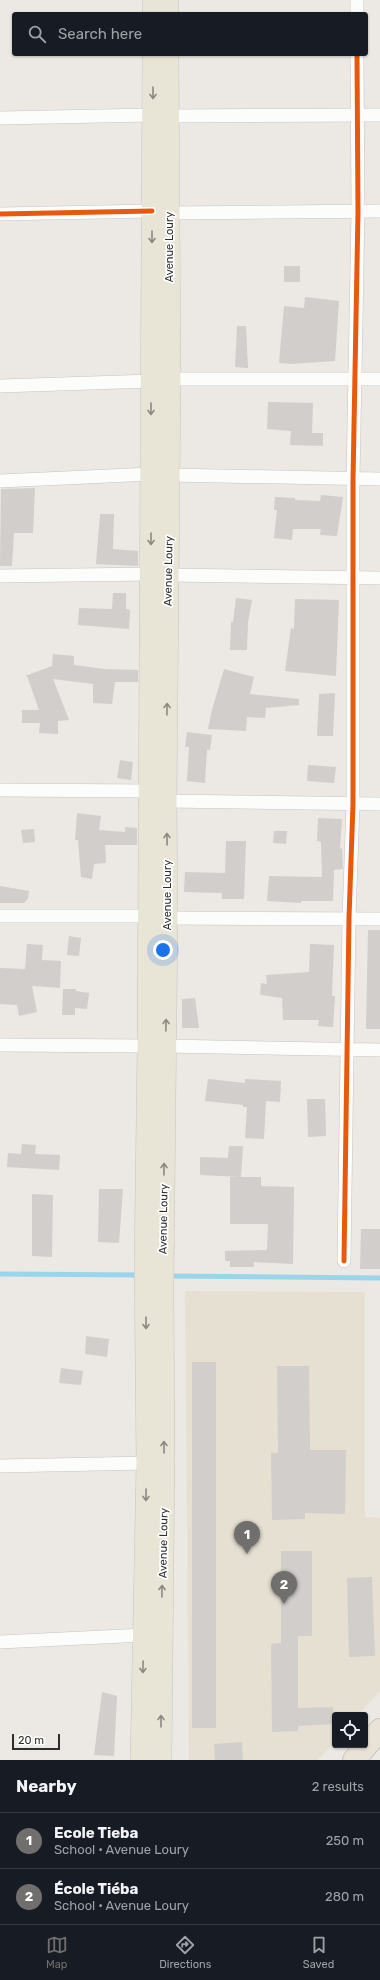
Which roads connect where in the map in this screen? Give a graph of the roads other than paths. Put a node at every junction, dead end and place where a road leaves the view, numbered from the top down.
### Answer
1 (153, 0) edge
2 (168, 0) edge
3 (357, 0) edge
4 (153, 12) edge
5 (168, 12) edge
6 (357, 12) edge
7 (153, 56) edge
8 (168, 56) edge
9 (357, 56) edge
10 (161, 115) junction
11 (380, 115) edge
12 (357, 116) junction
13 (0, 118) edge
14 (380, 211) edge
15 (160, 212) junction
16 (358, 212) junction
17 (0, 214) edge
18 (356, 379) junction
19 (380, 379) edge
20 (161, 380) junction
21 (0, 386) edge
22 (160, 474) junction
23 (380, 479) edge
24 (353, 480) junction
25 (0, 481) edge
26 (159, 575) junction
27 (0, 576) edge
28 (380, 578) edge
29 (353, 579) junction
30 (0, 790) edge
31 (158, 796) junction
32 (353, 804) junction
33 (380, 804) edge
34 (0, 916) edge
35 (158, 917) junction
36 (349, 918) junction
37 (380, 918) edge
38 (0, 1045) edge
39 (157, 1046) junction
40 (347, 1050) junction
41 (380, 1050) edge
42 (344, 1261) dead end
43 (154, 1274) junction
44 (147, 1463) junction
45 (0, 1466) edge
46 (144, 1635) junction
47 (0, 1642) edge
48 (380, 1730) edge
49 (141, 1760) edge
50 (161, 1760) edge
51 (354, 1760) edge

1 - 4 main road
2 - 5 main road
3 - 6 street
7 -> 10 main road, Avenue Loury
8 - 10 main road, Avenue Loury
9 - 12 street
10 - 12 street
10 - 13 street
10 - 15 main road, Avenue Loury
11 - 12 street
12 - 16 street
14 - 16 street
15 - 16 street
15 - 17 street
15 - 20 main road, Avenue Loury
16 - 18 street
18 - 19 street
18 - 20 street
18 - 24 street
20 - 21 street
20 - 22 main road, Avenue Loury
22 - 24 street
22 - 25 street
22 - 26 main road, Avenue Loury
23 - 24 street
24 - 29 street
26 - 27 street
26 - 29 street
26 - 31 main road, Avenue Loury
28 - 29 street
29 - 32 street
30 - 31 street
31 - 32 street
31 - 35 main road, Avenue Loury
32 - 33 street
32 - 36 street
34 - 35 street
35 - 36 street
35 - 39 main road, Avenue Loury
36 - 37 street
36 - 40 street
38 - 39 street
39 - 40 street
39 - 43 main road, Avenue Loury
40 - 41 street
40 - 42 street
43 -> 44 main road, Avenue Loury
50 -> 43 main road, Avenue Loury
44 - 45 street
44 -> 46 main road, Avenue Loury
46 - 47 street
46 -> 49 main road, Avenue Loury
48 - 51 highway

